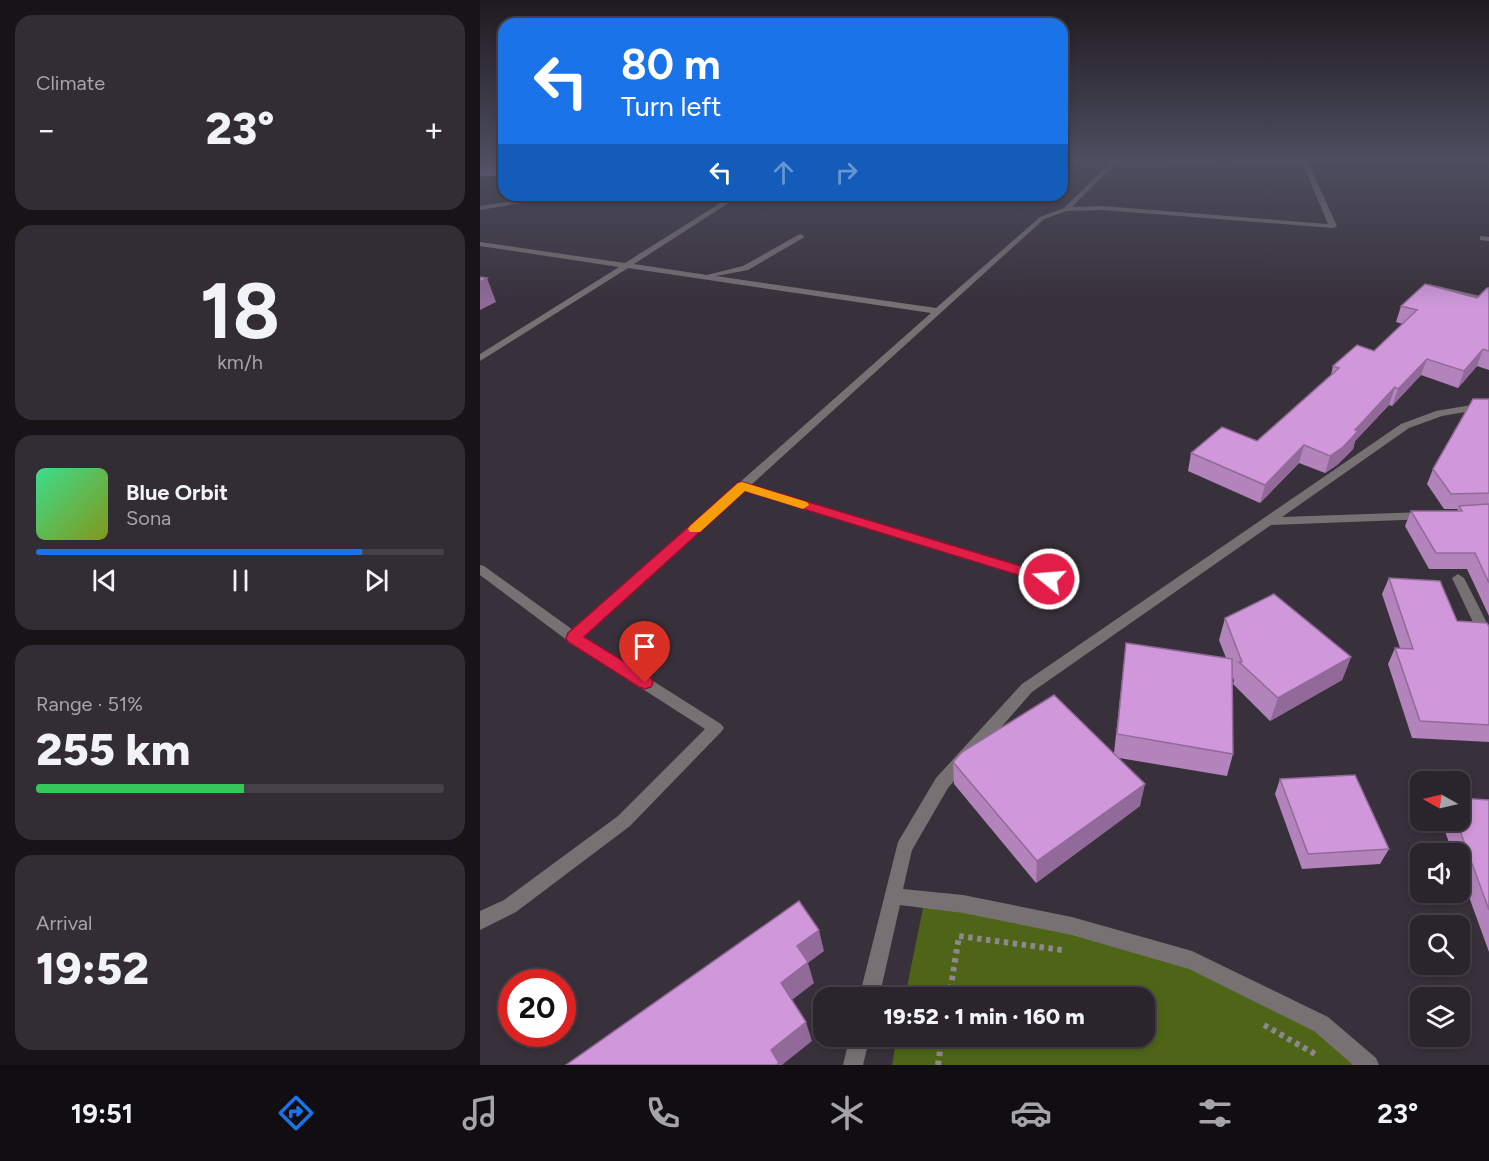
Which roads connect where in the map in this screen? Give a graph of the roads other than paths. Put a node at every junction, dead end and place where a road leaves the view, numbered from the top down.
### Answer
1 (716, 209) edge
2 (1066, 209) joint
3 (1077, 209) edge
4 (1111, 209) edge
5 (1325, 209) edge
6 (800, 236) dead end
7 (480, 244) edge
8 (624, 266) junction
9 (701, 277) junction
10 (1432, 286) edge
11 (1489, 301) edge
12 (937, 311) junction
13 (480, 358) edge
14 (1489, 405) edge
15 (742, 486) junction
16 (1442, 515) edge
17 (1266, 521) junction
18 (480, 569) edge
19 (1458, 578) dead end
20 (1049, 579) dead end
21 (573, 638) junction
22 (1489, 641) edge
23 (894, 896) junction
24 (480, 921) edge
25 (872, 987) edge
26 (857, 1047) edge
27 (853, 1065) edge
28 (1369, 1065) edge

1 - 8 street
2 - 3 street
2 - 12 street
4 - 5 street
6 - 9 street
7 - 8 street
8 - 9 street
8 - 13 street
9 - 12 street
10 - 11 street
12 - 15 street
14 - 17 street
15 - 20 street
15 - 21 street
16 - 17 street
17 - 23 street
18 - 21 street
19 - 22 street
21 - 24 street
23 - 25 street
23 - 28 street
26 - 27 street

